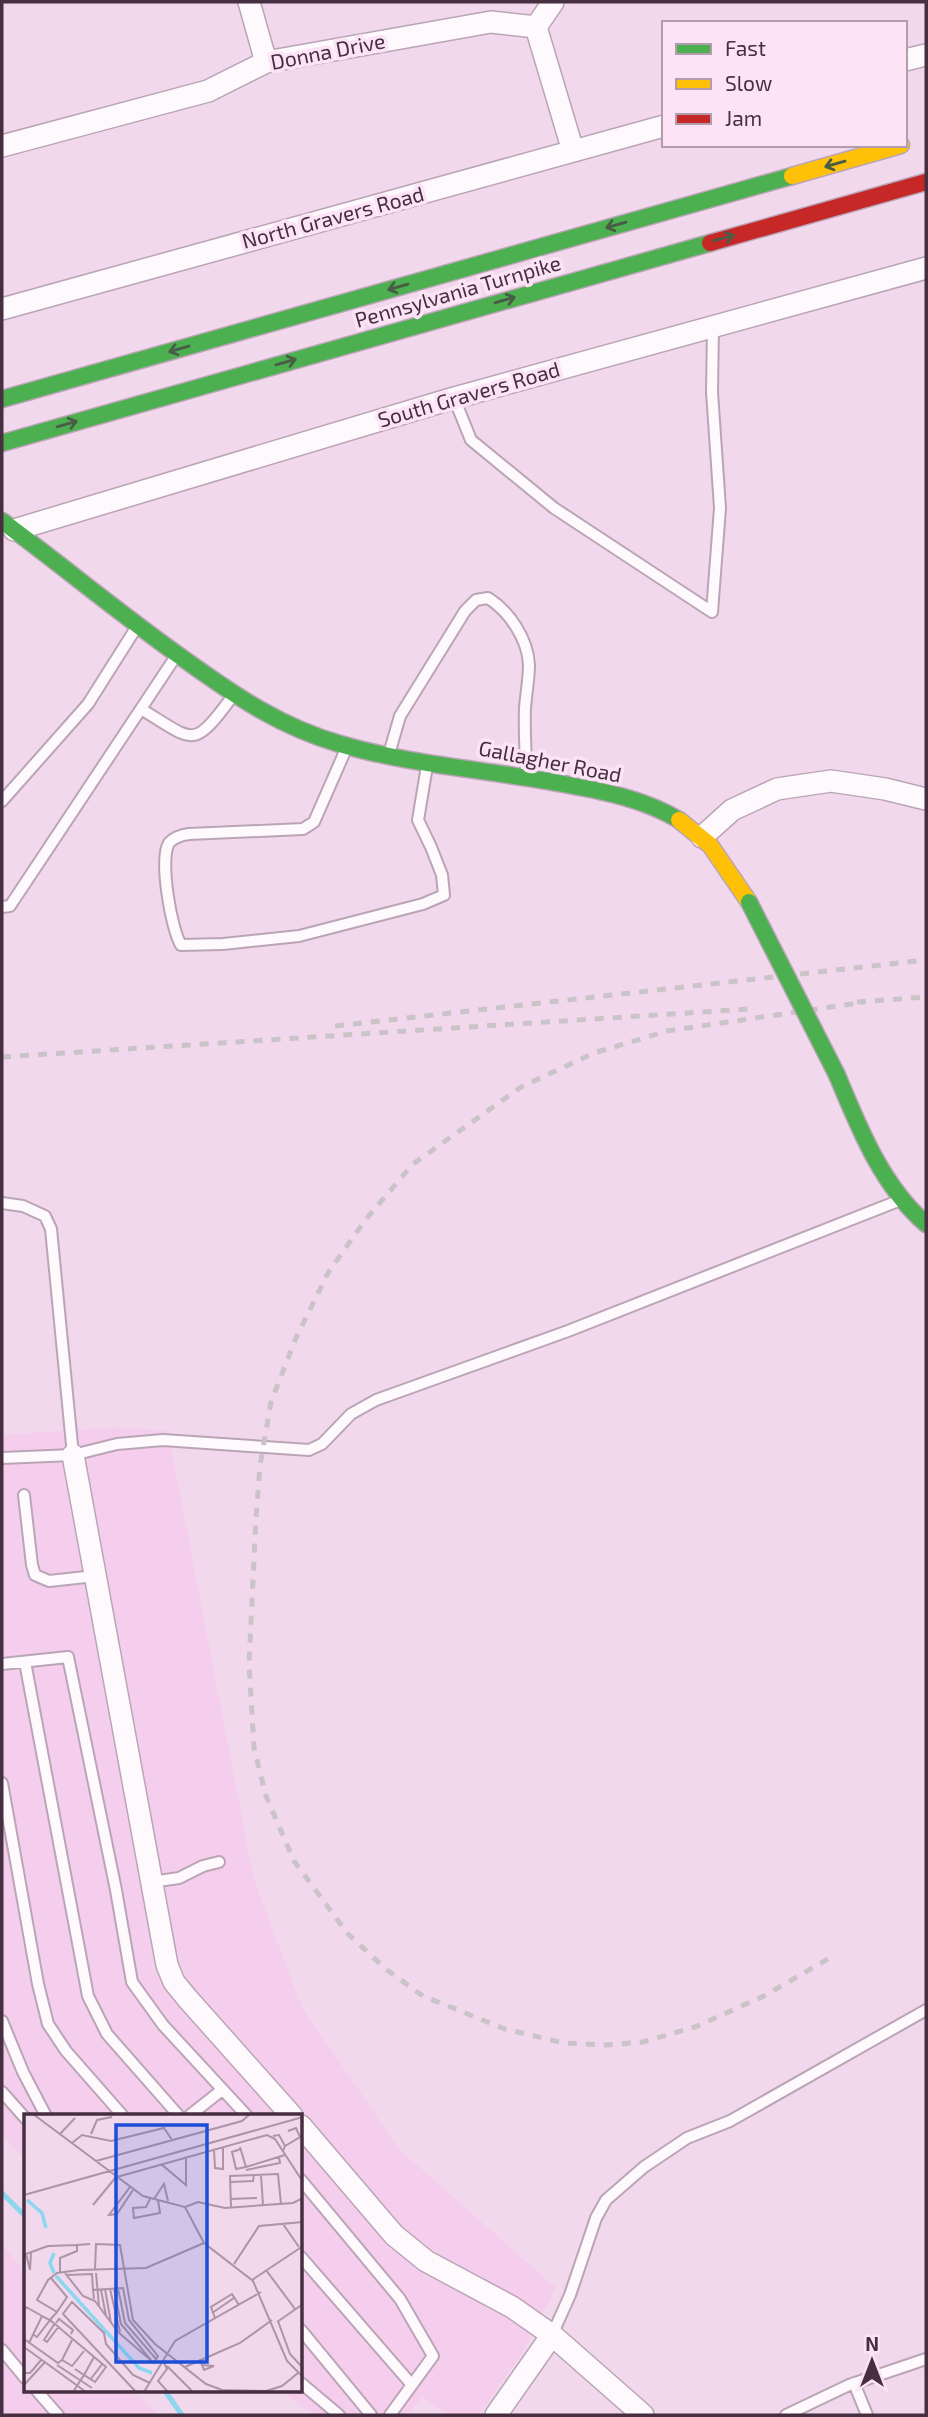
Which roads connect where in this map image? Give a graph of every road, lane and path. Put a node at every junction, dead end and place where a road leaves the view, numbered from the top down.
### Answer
1 (249, 2) edge
2 (554, 2) edge
3 (536, 27) junction
4 (926, 55) edge
5 (907, 60) edge
6 (266, 62) junction
7 (662, 128) edge
8 (2, 146) edge
9 (893, 147) edge
10 (573, 151) junction
11 (926, 182) edge
12 (926, 268) edge
13 (2, 309) edge
14 (713, 326) junction
15 (454, 398) junction
16 (2, 399) edge
17 (2, 443) edge
18 (5, 524) edge
19 (138, 626) junction
20 (177, 655) junction
21 (234, 694) junction
22 (141, 709) junction
23 (347, 746) junction
24 (389, 754) junction
25 (428, 761) junction
26 (527, 776) junction
27 (926, 799) edge
28 (2, 801) edge
29 (702, 837) junction
30 (2, 907) edge
31 (900, 1200) junction
32 (2, 1203) edge
33 (926, 1224) edge
34 (73, 1455) junction
35 (2, 1458) edge
36 (24, 1495) dead end
37 (95, 1576) junction
38 (25, 1662) junction
39 (2, 1664) edge
40 (2, 1783) edge
41 (219, 1862) dead end
42 (151, 1882) junction
43 (926, 2010) edge
44 (2, 2021) edge
45 (222, 2090) junction
46 (2, 2092) edge
47 (45, 2114) edge
48 (121, 2114) edge
49 (176, 2114) edge
50 (192, 2114) edge
51 (245, 2114) edge
52 (290, 2114) edge
53 (24, 2117) edge
54 (303, 2128) edge
55 (303, 2182) edge
56 (303, 2260) edge
57 (303, 2332) edge
58 (552, 2335) junction
59 (2, 2350) edge
60 (926, 2360) edge
61 (24, 2377) edge
62 (854, 2383) junction
63 (303, 2385) edge
64 (412, 2385) junction
65 (38, 2392) edge
66 (58, 2415) edge
67 (339, 2415) edge
68 (371, 2415) edge
69 (390, 2415) edge
70 (496, 2415) edge
71 (643, 2415) edge
72 (786, 2415) edge
73 (867, 2415) edge

1 - 6 street
2 - 3 street
3 - 6 street, Donna Drive
3 - 10 street
4 - 5 street
6 - 8 street, Donna Drive
7 - 10 street, North Gravers Road
9 -> 16 main road, Pennsylvania Turnpike
10 - 13 street, North Gravers Road
17 -> 11 main road, Pennsylvania Turnpike
12 - 14 street, South Gravers Road
14 - 15 street, South Gravers Road
14 - 15 lane
15 - 18 street, South Gravers Road
18 - 19 main road, Gallagher Road
19 - 20 main road, Gallagher Road
19 - 28 lane
20 - 21 main road, Gallagher Road
20 - 22 lane
21 - 22 lane
21 - 23 main road, Gallagher Road
22 - 30 lane
23 - 24 main road, Gallagher Road
23 - 25 lane
24 - 25 main road, Gallagher Road
24 - 26 lane
25 - 26 main road, Gallagher Road
26 - 29 main road, Gallagher Road
27 - 29 street
29 - 31 main road, Gallagher Road, bridge
31 - 33 main road, Gallagher Road
31 - 34 lane
32 - 34 lane
34 - 35 lane
34 - 37 street
36 - 37 lane
37 - 42 street
38 - 39 lane
38 - 45 lane
38 - 49 lane
40 - 48 lane
41 - 42 lane
42 - 52 street
43 - 58 lane
44 - 47 lane
45 - 50 lane
45 - 51 lane
46 - 53 lane
54 - 58 street
55 - 64 lane
56 - 64 lane
57 - 68 lane
58 - 70 street
58 - 71 street
59 - 61 lane
60 - 62 lane
62 - 72 lane
62 - 73 lane
63 - 67 lane
64 - 69 lane
65 - 66 lane

